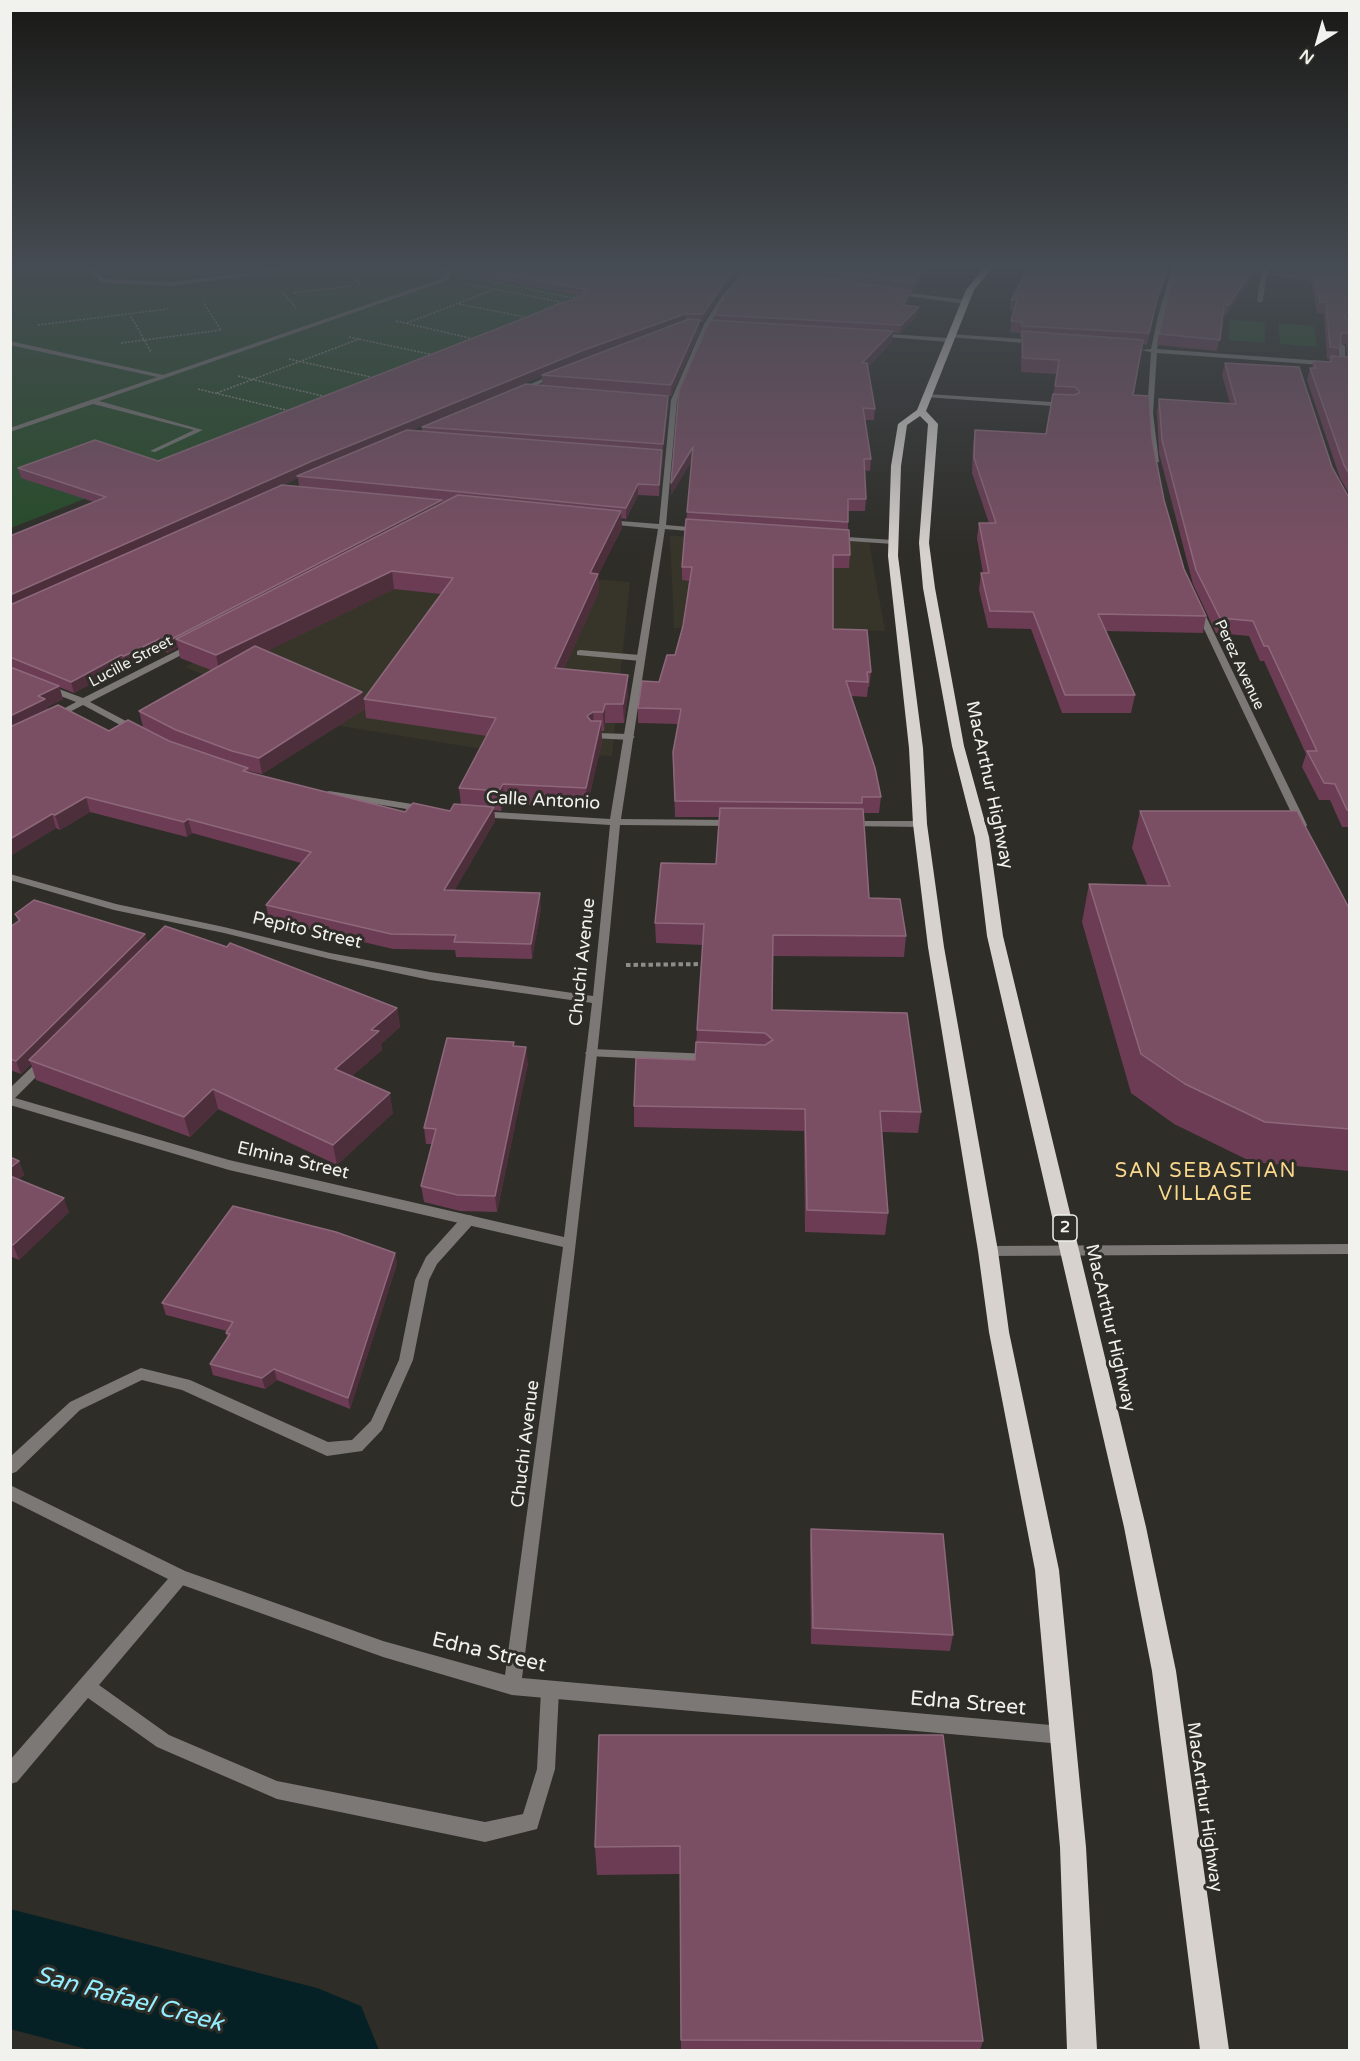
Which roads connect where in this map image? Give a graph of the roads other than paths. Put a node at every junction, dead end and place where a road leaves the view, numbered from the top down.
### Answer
1 (100, 364) edge
2 (201, 364) edge
3 (686, 364) edge
4 (939, 364) edge
5 (1151, 364) edge
6 (1297, 364) edge
7 (566, 371) edge
8 (1300, 372) edge
9 (162, 379) junction
10 (525, 388) junction
11 (548, 390) edge
12 (514, 392) edge
13 (94, 402) junction
14 (924, 403) junction
15 (1073, 405) edge
16 (10, 430) edge
17 (153, 451) dead end
18 (1158, 474) edge
19 (593, 521) edge
20 (662, 527) junction
21 (708, 530) edge
22 (824, 538) edge
23 (893, 542) junction
24 (1192, 595) edge
25 (201, 642) edge
26 (580, 653) dead end
27 (640, 658) junction
28 (42, 686) edge
29 (84, 702) junction
30 (42, 722) edge
31 (146, 735) edge
32 (595, 736) edge
33 (630, 737) junction
34 (319, 793) edge
35 (440, 811) edge
36 (463, 813) edge
37 (615, 822) junction
38 (744, 823) edge
39 (838, 824) edge
40 (920, 825) junction
41 (1306, 834) edge
42 (10, 878) edge
43 (598, 1000) junction
44 (591, 1053) junction
45 (52, 1055) edge
46 (729, 1058) edge
47 (10, 1096) edge
48 (10, 1101) edge
49 (468, 1220) junction
50 (570, 1244) junction
51 (1350, 1249) edge
52 (1070, 1250) junction
53 (988, 1251) junction
54 (10, 1467) edge
55 (10, 1492) edge
56 (180, 1577) junction
57 (512, 1686) junction
58 (87, 1687) junction
59 (550, 1691) junction
60 (1062, 1735) junction
61 (10, 1775) edge
62 (1082, 2050) edge
63 (1215, 2050) edge

1 - 9 street
2 - 9 street
3 - 20 street, Chuchi Avenue
4 - 14 highway
5 - 18 street
6 - 8 street
7 - 10 street
9 - 13 street
10 - 11 street
10 - 12 street
13 - 16 street
13 - 17 street
14 - 15 street
14 - 23 highway
14 - 52 highway, MacArthur Highway / 2
19 - 20 street
20 - 21 street
20 - 27 street, Chuchi Avenue
22 - 23 street
23 - 40 highway
24 - 41 street, Perez Avenue
25 - 29 street, Lucille Street
26 - 27 street
27 - 33 street, Chuchi Avenue
28 - 29 street
29 - 30 street, Lucille Street
29 - 31 street
32 - 33 street
33 - 37 street, Chuchi Avenue
34 - 35 street
36 - 37 street, Calle Antonio
37 - 38 street, Calle Antonio
37 - 43 street, Chuchi Avenue
39 - 40 street
40 - 53 highway
42 - 43 street, Pepito Street
43 - 44 street, Chuchi Avenue
44 - 46 street
44 - 50 street, Chuchi Avenue
45 - 47 street
48 - 49 street, Elmina Street
49 - 50 street, Elmina Street
49 - 54 street
50 - 57 street, Chuchi Avenue
51 - 52 street
52 - 53 street
52 - 63 highway, MacArthur Highway / 2
53 - 60 highway
55 - 56 street, Edna Street
56 - 57 street, Edna Street
56 - 58 street
57 - 59 street, Edna Street
58 - 59 street
58 - 61 street
59 - 60 street, Edna Street
60 - 62 highway

